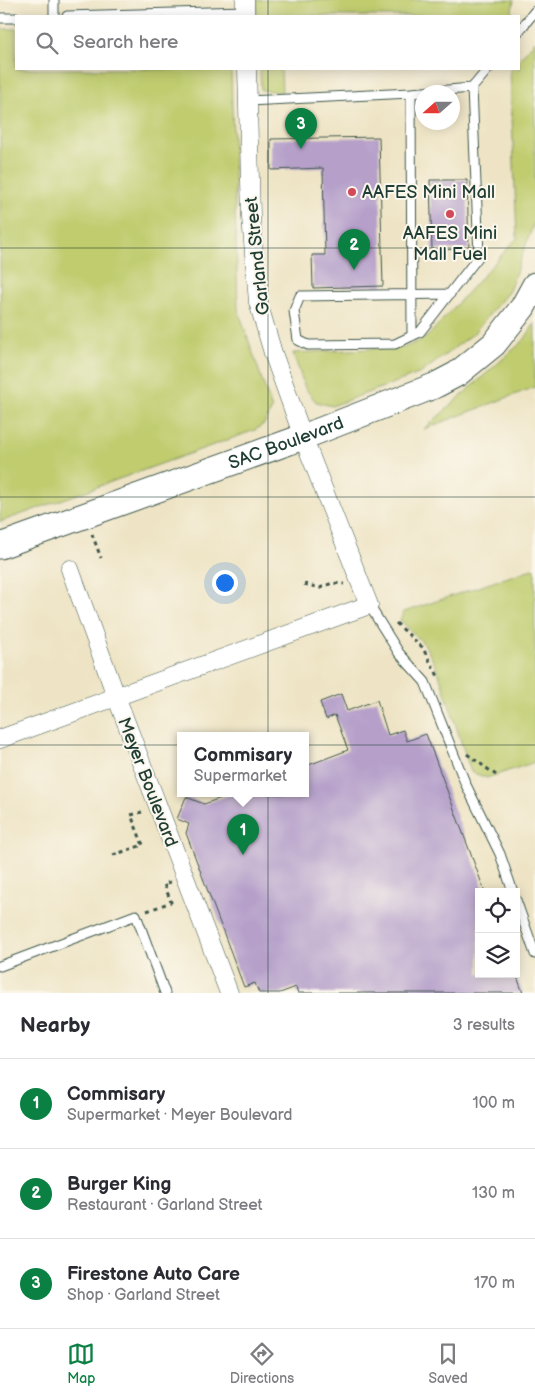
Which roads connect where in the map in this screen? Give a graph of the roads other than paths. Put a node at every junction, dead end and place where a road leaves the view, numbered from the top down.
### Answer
1 (54, 0) edge
2 (245, 9) edge
3 (535, 11) edge
4 (54, 15) edge
5 (92, 15) edge
6 (0, 18) edge
7 (15, 18) edge
8 (520, 30) edge
9 (247, 70) edge
10 (487, 70) edge
11 (472, 88) junction
12 (411, 93) junction
13 (248, 101) junction
14 (535, 285) edge
15 (450, 294) junction
16 (412, 295) junction
17 (412, 336) junction
18 (303, 437) junction
19 (0, 546) edge
20 (70, 569) dead end
21 (369, 605) junction
22 (116, 696) junction
23 (0, 739) edge
24 (513, 888) edge
25 (520, 911) edge
26 (535, 954) edge
27 (0, 966) edge
28 (165, 993) edge
29 (228, 993) edge

1 - 4 lane
2 - 5 lane
3 - 8 lane
6 - 7 lane
9 - 13 street, Garland Street
10 - 11 lane
11 - 12 lane
11 - 15 lane
12 - 13 lane
12 - 16 lane
13 - 18 street, Garland Street
14 - 18 street, SAC Boulevard
15 - 16 lane
15 - 17 lane
16 - 17 lane
16 - 17 lane
18 - 19 street, SAC Boulevard
18 - 21 street, Garland Street
20 - 22 street, Meyer Boulevard
21 - 22 street
21 - 24 lane
22 - 23 street
22 - 29 street, Meyer Boulevard
25 - 26 lane
27 - 28 lane

